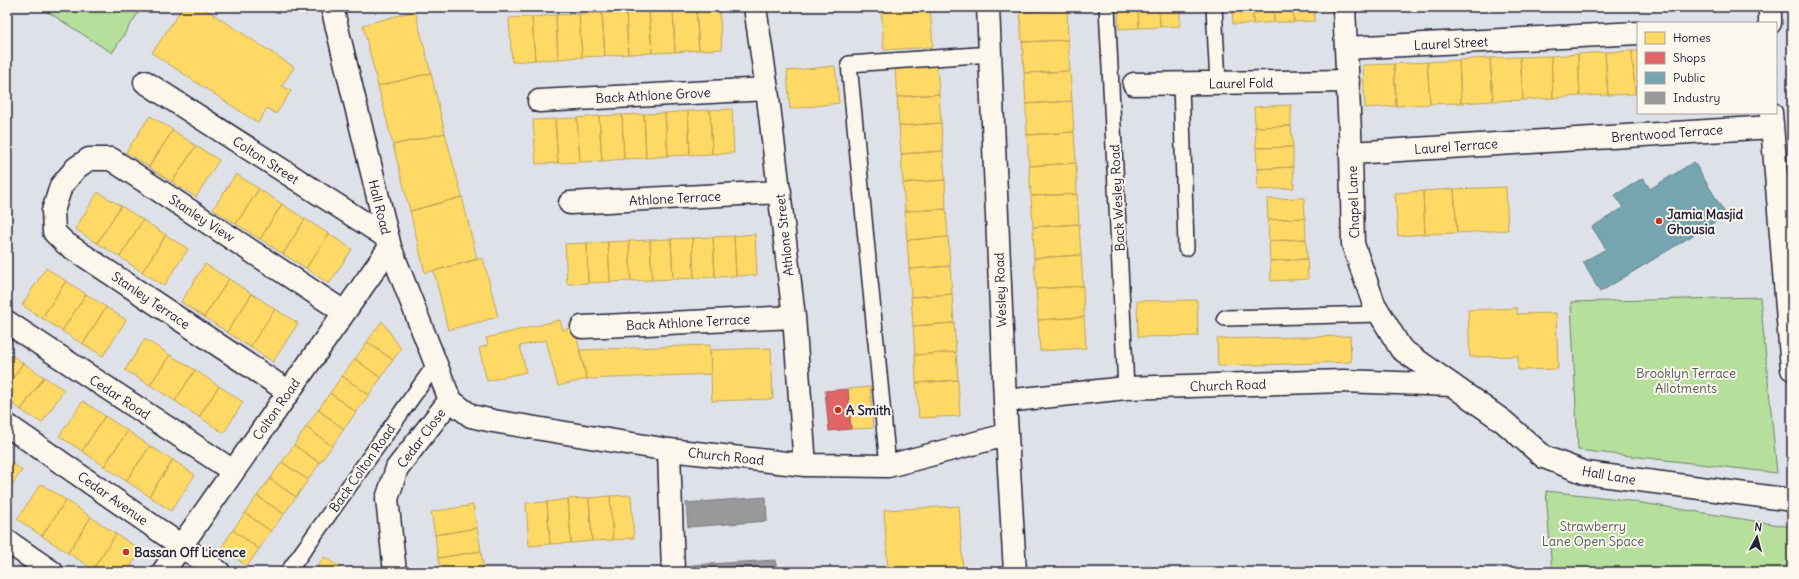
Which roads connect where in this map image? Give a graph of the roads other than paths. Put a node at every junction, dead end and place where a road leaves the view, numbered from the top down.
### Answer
1 (332, 7) edge
2 (755, 7) edge
3 (988, 7) edge
4 (1107, 7) edge
5 (1214, 7) edge
6 (1344, 7) edge
7 (1770, 7) edge
8 (1770, 22) edge
9 (1637, 33) edge
10 (1346, 48) junction
11 (991, 54) junction
12 (1348, 81) junction
13 (145, 82) dead end
14 (1181, 83) junction
15 (1218, 83) junction
16 (1134, 84) dead end
17 (767, 89) junction
18 (539, 101) dead end
19 (1772, 120) edge
20 (1562, 140) joint
21 (1351, 153) junction
22 (61, 186) joint
23 (780, 192) junction
24 (570, 203) dead end
25 (389, 242) junction
26 (1186, 248) dead end
27 (344, 312) junction
28 (1380, 314) junction
29 (794, 317) junction
30 (1225, 318) dead end
31 (7, 322) edge
32 (582, 327) dead end
33 (435, 365) junction
34 (1792, 369) edge
35 (1452, 385) junction
36 (1126, 388) junction
37 (289, 392) junction
38 (450, 400) junction
39 (1005, 401) junction
40 (7, 425) edge
41 (1006, 435) junction
42 (669, 450) junction
43 (805, 465) junction
44 (888, 466) junction
45 (233, 471) junction
46 (1792, 500) edge
47 (7, 541) edge
48 (181, 545) junction
49 (52, 572) edge
50 (162, 572) edge
51 (219, 572) edge
52 (288, 572) edge
53 (395, 572) edge
54 (673, 572) edge
55 (1015, 572) edge

1 - 25 street, Hall Road
2 - 17 street, Athlone Street
3 - 11 street, Wesley Road
4 - 36 lane, Back Wesley Road
5 - 15 lane
6 - 10 street, Chapel Lane
7 - 8 street
9 - 10 street, Laurel Street
10 - 12 street, Chapel Lane
11 - 39 street, Wesley Road
11 - 44 lane
12 - 15 street, Laurel Fold
12 - 21 street, Chapel Lane
13 - 25 street, Colton Street
14 - 15 street, Laurel Fold
14 - 16 street, Laurel Fold
14 - 26 lane
17 - 18 street, Back Athlone Grove
17 - 23 street, Athlone Street
19 - 20 street, Brentwood Terrace
19 - 34 street
20 - 21 street, Laurel Terrace
21 - 28 street, Chapel Lane
22 - 27 street, Stanley View
22 - 37 street, Stanley Terrace
23 - 24 street, Athlone Terrace
23 - 29 street, Athlone Street
25 - 27 street, Colton Road
25 - 33 street, Hall Road
27 - 37 street, Colton Road
28 - 30 lane
28 - 35 street, Chapel Lane
29 - 32 street, Back Athlone Terrace
29 - 43 street, Athlone Street
31 - 45 street, Cedar Road
33 - 38 street, Hall Road
33 - 52 lane, Back Colton Road
35 - 36 street, Church Road
35 - 46 street, Hall Lane
36 - 39 street, Church Road
37 - 45 street, Colton Road
38 - 42 street, Church Road
38 - 53 street, Cedar Close
39 - 41 street, Wesley Road
40 - 48 street, Cedar Avenue
41 - 44 street, Church Road
41 - 55 street, Wesley Road
42 - 43 street, Church Road
42 - 54 street
43 - 44 street, Church Road
45 - 48 street, Colton Road
47 - 49 street
48 - 50 street, Colton Road
48 - 51 street, Cedar Avenue

